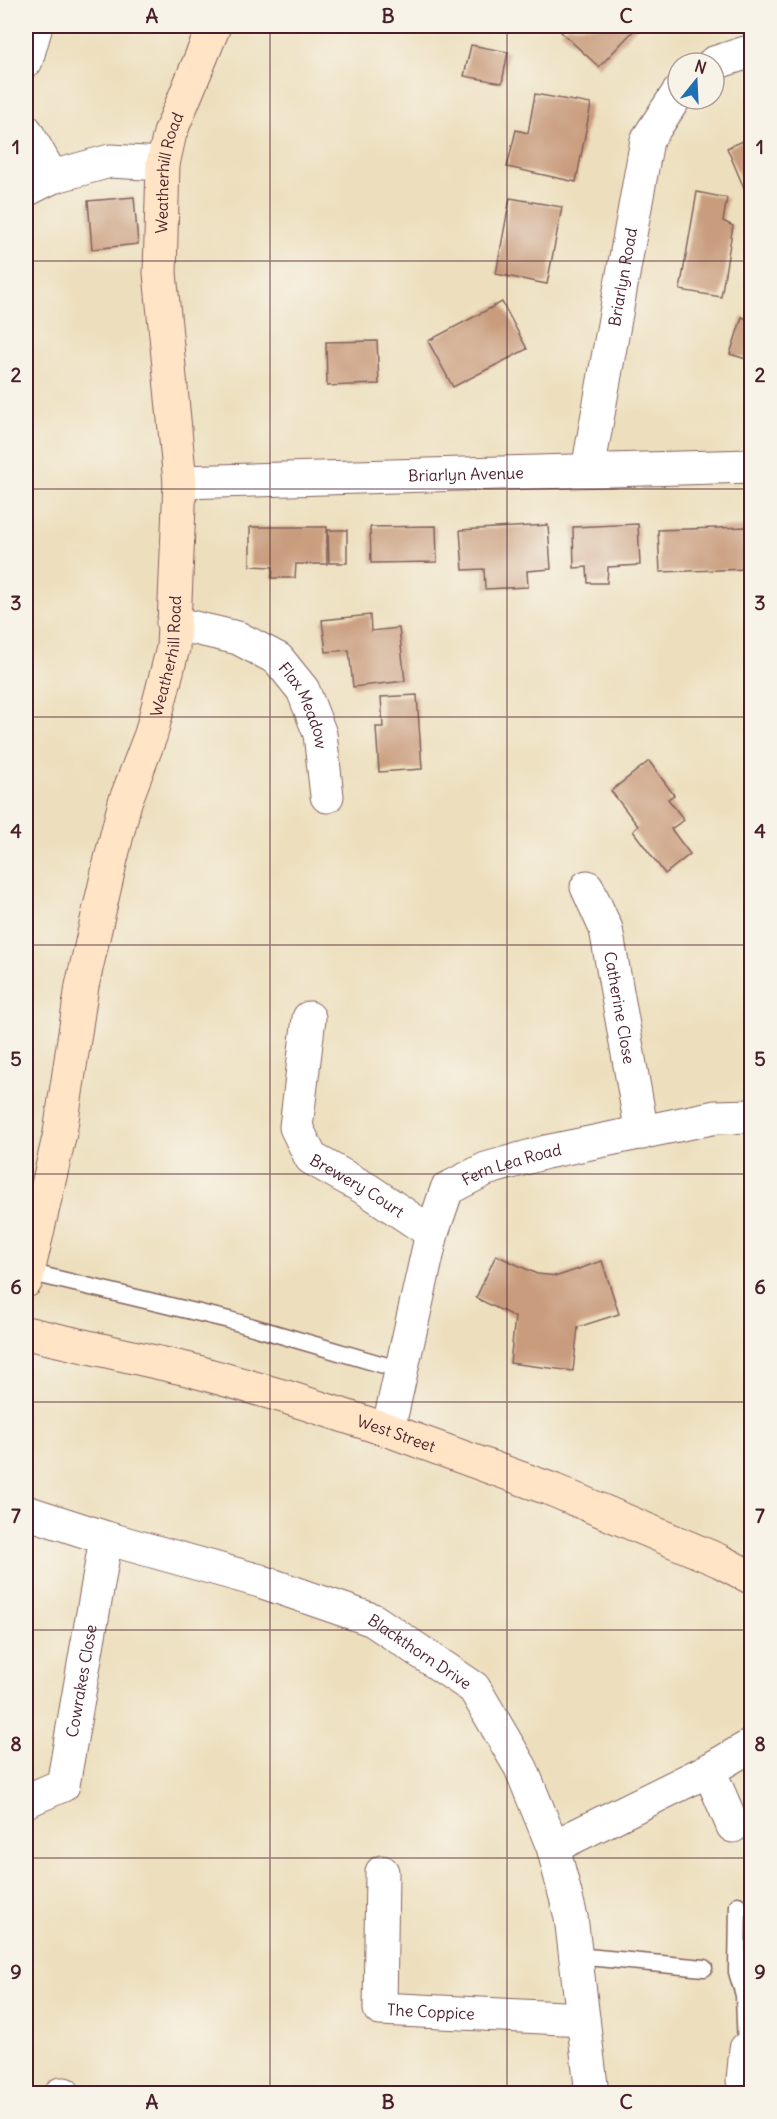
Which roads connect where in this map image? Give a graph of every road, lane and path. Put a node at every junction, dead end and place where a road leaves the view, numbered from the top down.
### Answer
1 (36, 26) edge
2 (214, 26) edge
3 (752, 51) edge
4 (726, 59) edge
5 (26, 61) edge
6 (666, 111) edge
7 (26, 131) edge
8 (163, 164) junction
9 (38, 184) edge
10 (752, 465) edge
11 (588, 470) junction
12 (180, 482) junction
13 (173, 623) junction
14 (327, 796) dead end
15 (587, 887) dead end
16 (309, 1018) dead end
17 (752, 1116) edge
18 (642, 1132) junction
19 (432, 1233) junction
20 (27, 1277) edge
21 (26, 1333) edge
22 (401, 1370) junction
23 (388, 1430) junction
24 (26, 1512) edge
25 (106, 1538) junction
26 (752, 1578) edge
27 (752, 1745) edge
28 (709, 1770) junction
29 (26, 1802) edge
30 (733, 1826) dead end
31 (553, 1847) junction
32 (382, 1872) dead end
33 (738, 1905) dead end
34 (576, 1956) junction
35 (704, 1968) dead end
36 (583, 2019) junction
37 (746, 2049) joint
38 (592, 2094) edge
39 (748, 2094) edge

1 - 5 street
2 - 8 street, Weatherhill Road
3 - 4 street
6 - 11 street, Briarlyn Road
7 - 9 street
8 - 9 street
8 - 12 street, Weatherhill Road
10 - 11 street, Briarlyn Avenue
11 - 12 street, Briarlyn Avenue
12 - 13 street, Weatherhill Road
13 - 14 street, Flax Meadow
13 - 20 street, Weatherhill Road
15 - 18 street, Catherine Close
16 - 19 street, Brewery Court
17 - 18 street, Fern Lea Road
18 - 19 street, Fern Lea Road
19 - 22 street, Fern Lea Road
20 - 22 lane
21 - 23 street, West Street
22 - 23 street, Fern Lea Road
23 - 26 street, West Street
24 - 25 street, Blackthorn Drive
25 - 29 street, Cowrakes Close
25 - 31 street, Blackthorn Drive
27 - 28 street
28 - 30 street
28 - 31 street
31 - 34 street, Blackthorn Drive
32 - 36 street, The Coppice
33 - 37 lane
34 - 35 lane
34 - 36 street, Blackthorn Drive
36 - 38 street, Blackthorn Drive
37 - 39 street

